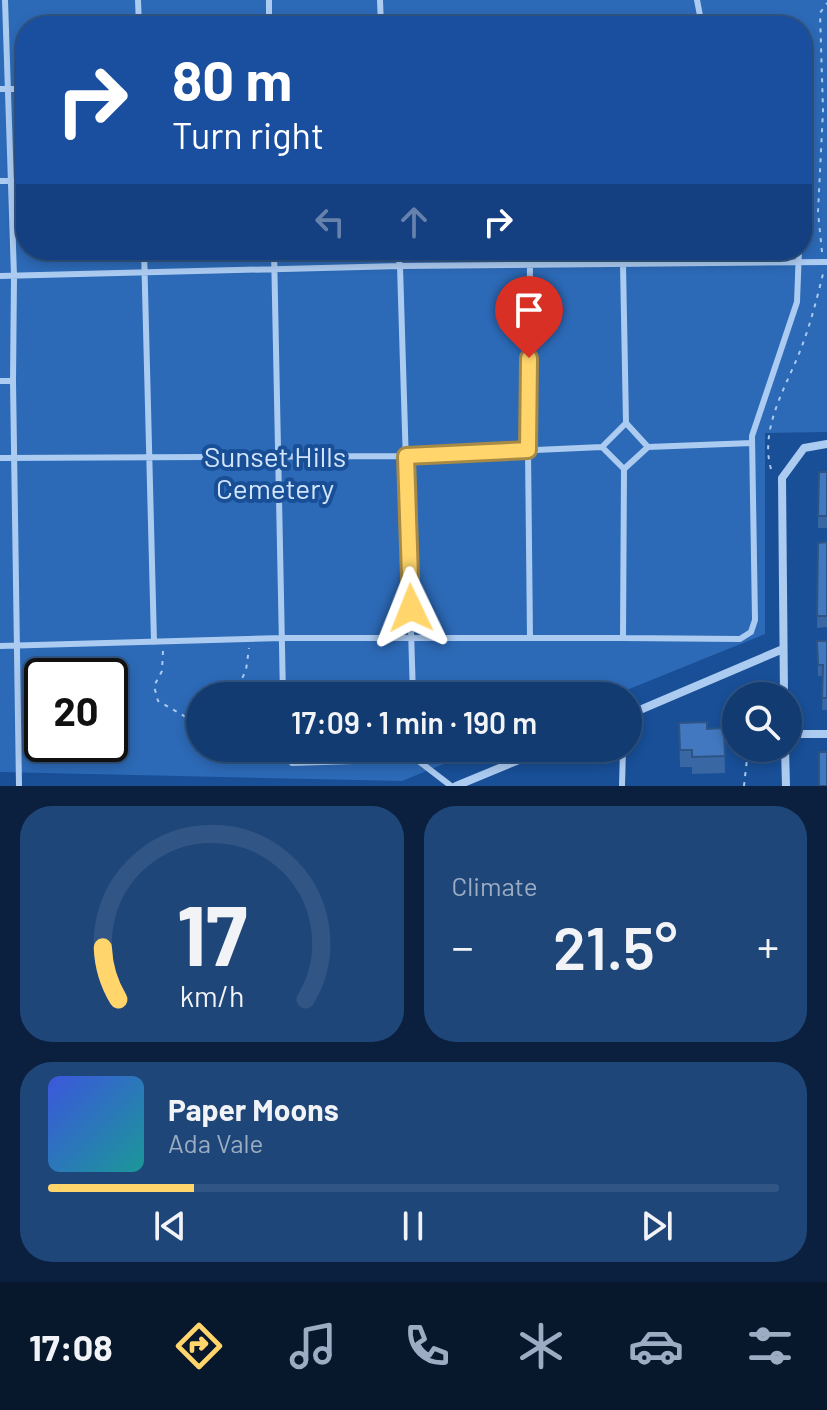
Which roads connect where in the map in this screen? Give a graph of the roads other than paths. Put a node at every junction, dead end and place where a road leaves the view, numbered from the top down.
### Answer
1 (5, 0) edge
2 (4, 89) edge
3 (0, 181) edge
4 (11, 181) junction
5 (16, 181) edge
6 (144, 260) edge
7 (274, 260) edge
8 (399, 260) edge
9 (825, 262) edge
10 (799, 263) junction
11 (623, 264) junction
12 (530, 265) junction
13 (400, 266) junction
14 (274, 269) junction
15 (145, 273) junction
16 (0, 276) edge
17 (14, 276) junction
18 (0, 381) edge
19 (13, 381) junction
20 (626, 423) junction
21 (752, 443) junction
22 (827, 444) edge
23 (602, 447) junction
24 (648, 447) junction
25 (528, 450) junction
26 (406, 456) junction
27 (149, 457) junction
28 (279, 457) junction
29 (0, 458) edge
30 (14, 458) junction
31 (624, 469) junction
32 (282, 638) junction
33 (412, 638) junction
34 (530, 638) junction
35 (623, 638) junction
36 (154, 642) junction
37 (0, 646) edge
38 (17, 646) junction
39 (783, 649) junction
40 (283, 682) edge
41 (413, 682) edge
42 (784, 682) edge
43 (642, 709) edge
44 (802, 734) edge
45 (827, 734) edge
46 (291, 762) edge
47 (323, 762) edge
48 (420, 762) edge
49 (513, 762) edge
50 (623, 762) edge
51 (785, 762) edge
52 (19, 786) edge
53 (453, 786) edge
54 (622, 786) edge
55 (786, 786) edge

1 - 2 lane
2 - 4 lane
3 - 4 lane
4 - 5 lane
4 - 17 lane
6 - 15 lane
7 - 14 lane
8 - 13 lane
9 - 10 lane
10 - 11 lane
10 - 21 lane
11 - 12 lane
11 - 20 lane
12 - 13 lane
12 - 25 lane
13 - 14 lane
13 - 26 lane
14 - 15 lane
14 - 28 lane
15 - 17 lane
15 - 27 lane
16 - 17 lane
17 - 19 lane
18 - 19 lane
19 - 30 lane
20 - 23 lane
20 - 24 lane
21 - 24 lane
21 - 35 lane
22 - 39 street
23 - 25 lane
23 - 31 lane
24 - 31 lane
25 - 26 lane
25 - 34 lane
26 - 28 lane
26 - 33 lane
27 - 28 lane
27 - 30 lane
27 - 36 lane
28 - 32 lane
29 - 30 lane
30 - 38 lane
31 - 35 lane
32 - 33 lane
32 - 36 lane
32 - 40 lane
33 - 34 lane
33 - 41 lane
34 - 35 lane
36 - 38 lane
37 - 38 lane
38 - 52 lane
39 - 42 street
39 - 43 street
44 - 45 street
46 - 47 lane
48 - 53 lane
49 - 53 street
50 - 54 lane
51 - 55 street

